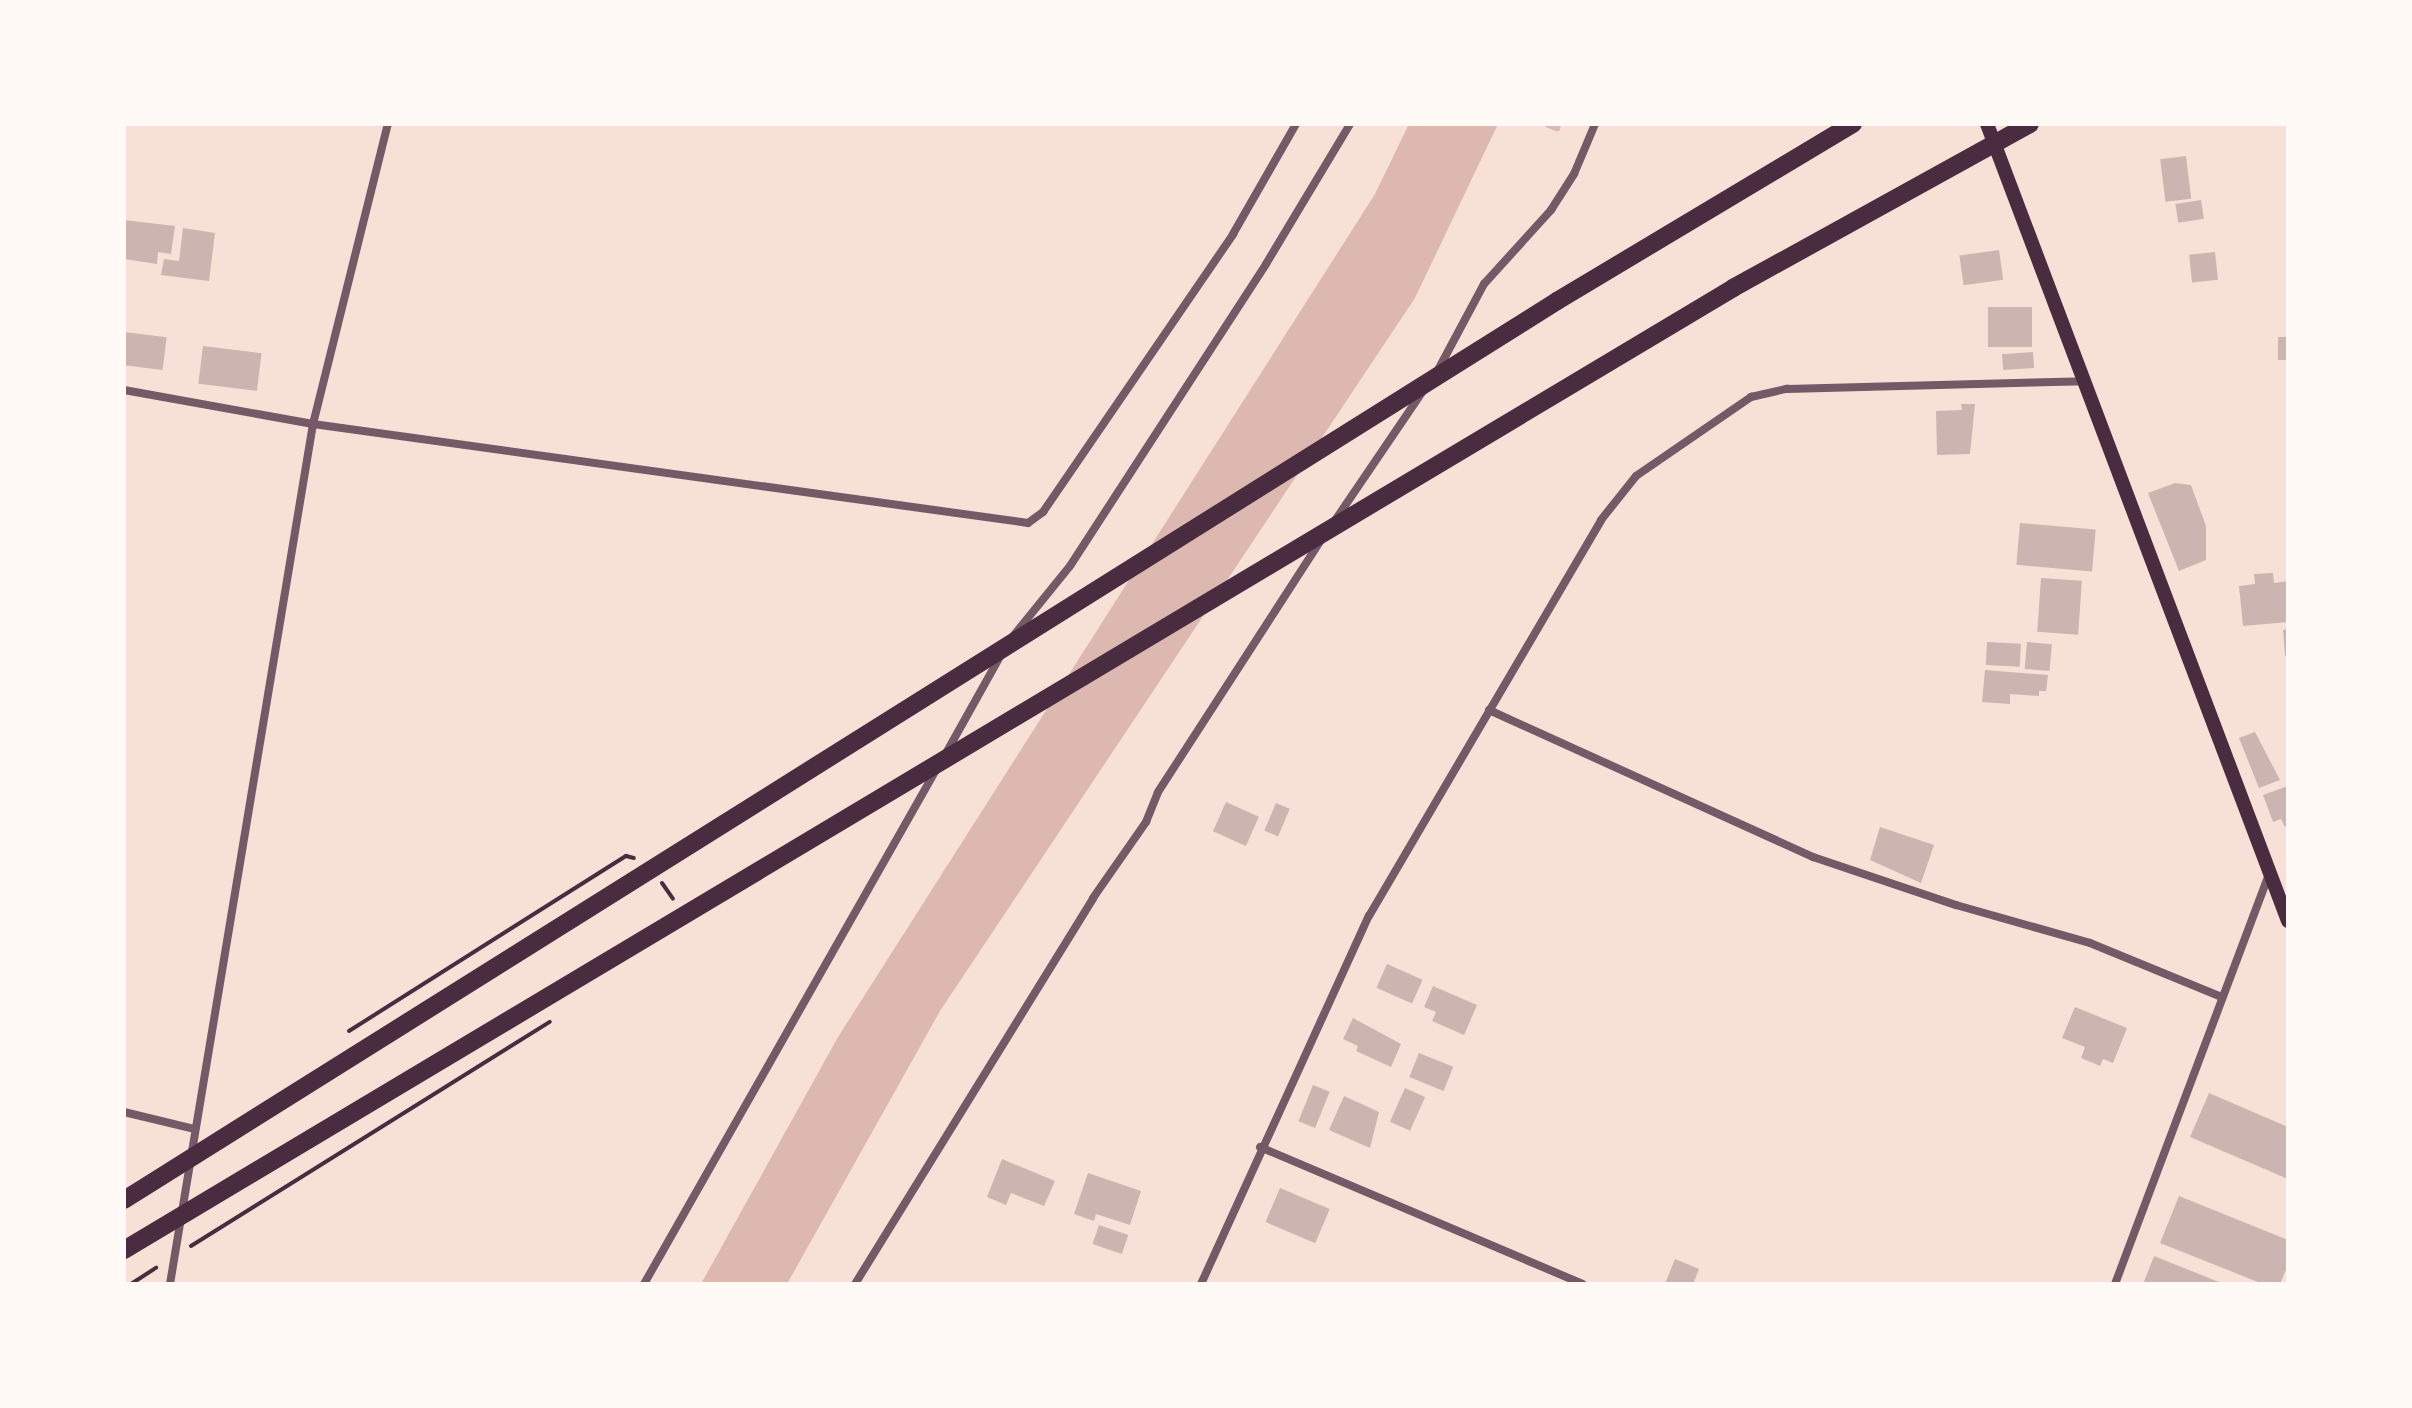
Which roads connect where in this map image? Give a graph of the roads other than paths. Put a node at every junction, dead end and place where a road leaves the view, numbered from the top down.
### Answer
1 (388, 124) edge
2 (1296, 124) edge
3 (1350, 124) edge
4 (1595, 124) edge
5 (1853, 124) edge
6 (1987, 124) edge
7 (2025, 127) edge
8 (2086, 381) junction
9 (124, 390) edge
10 (313, 424) junction
11 (1489, 710) junction
12 (2269, 873) junction
13 (2288, 921) edge
14 (2219, 996) junction
15 (124, 1112) edge
16 (195, 1129) junction
17 (1260, 1147) junction
18 (124, 1200) edge
19 (124, 1250) edge
20 (170, 1284) edge
21 (644, 1284) edge
22 (855, 1284) edge
23 (1201, 1284) edge
24 (1582, 1284) edge
25 (2115, 1284) edge

1 - 10 street
2 - 10 street
3 - 21 street
4 - 22 street
5 - 18 highway
6 - 8 main road
7 - 19 highway
8 - 11 street
8 - 12 main road
9 - 10 street
10 - 16 street
11 - 14 street
11 - 17 street
12 - 13 main road
12 - 14 street
14 - 25 street
15 - 16 street
16 - 20 street
17 - 23 street
17 - 24 street

